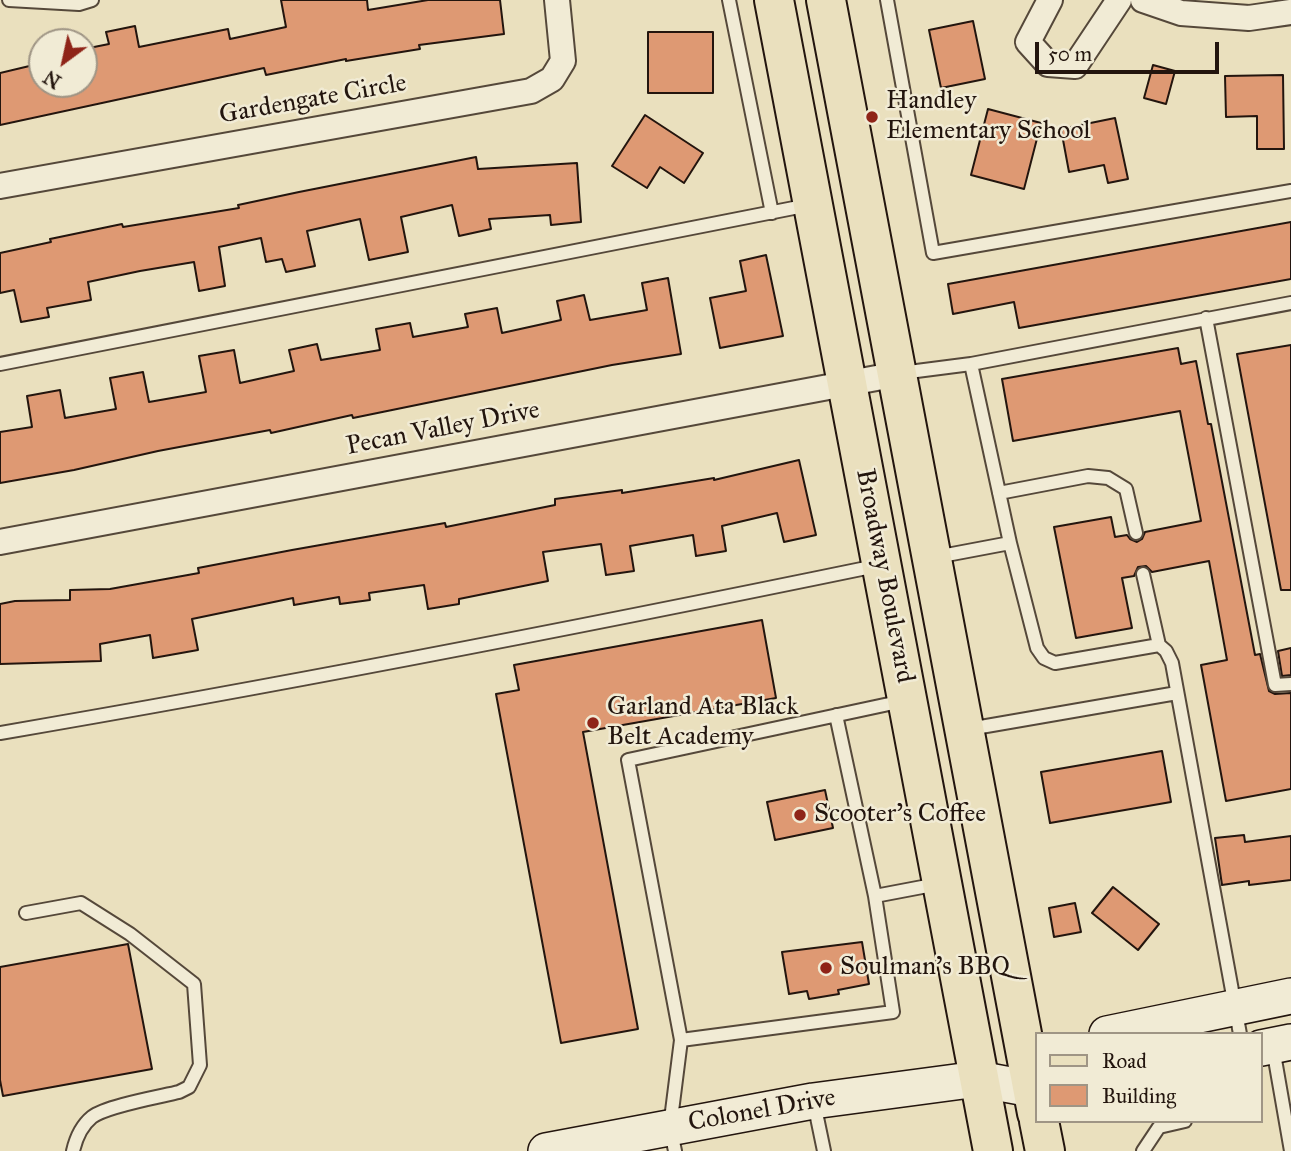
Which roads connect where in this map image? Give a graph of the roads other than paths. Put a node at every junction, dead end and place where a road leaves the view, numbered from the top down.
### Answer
1 (9, 0) edge
2 (92, 0) edge
3 (557, 0) edge
4 (729, 0) edge
5 (774, 0) edge
6 (826, 0) edge
7 (887, 0) edge
8 (1050, 0) edge
9 (1119, 0) edge
10 (1143, 0) edge
11 (1291, 12) edge
12 (0, 186) edge
13 (1291, 191) edge
14 (813, 204) junction
15 (772, 213) junction
16 (1291, 303) edge
17 (1206, 318) junction
18 (0, 364) edge
19 (971, 365) junction
20 (898, 374) junction
21 (847, 383) junction
22 (999, 493) junction
23 (1136, 533) dead end
24 (0, 542) edge
25 (1010, 543) junction
26 (932, 558) junction
27 (882, 565) junction
28 (1143, 574) dead end
29 (1159, 645) junction
30 (1291, 684) edge
31 (1178, 693) junction
32 (836, 715) junction
33 (911, 718) junction
34 (965, 729) junction
35 (0, 733) edge
36 (942, 883) junction
37 (876, 896) junction
38 (26, 913) dead end
39 (1291, 996) edge
40 (1259, 1032) edge
41 (1262, 1032) edge
42 (681, 1040) junction
43 (1263, 1047) edge
44 (1031, 1050) edge
45 (978, 1079) junction
46 (1036, 1095) edge
47 (813, 1101) junction
48 (1036, 1104) edge
49 (1040, 1123) edge
50 (1176, 1123) edge
51 (673, 1139) edge
52 (73, 1151) edge
53 (547, 1151) edge
54 (824, 1151) edge
55 (993, 1151) edge
56 (1045, 1151) edge
57 (1143, 1151) edge
58 (1290, 1151) edge

1 - 2 lane
3 - 12 street, Gardengate Circle
4 - 15 lane
5 - 14 main road, Broadway Boulevard
6 - 20 main road, Broadway Boulevard
7 - 13 lane
8 - 9 street
10 - 11 street
14 - 15 lane
14 - 21 main road, Broadway Boulevard
15 - 18 lane
16 - 17 lane
17 - 19 lane
17 - 30 lane
19 - 20 lane
19 - 22 lane
20 - 21 street, Pecan Valley Drive
20 - 26 main road, Broadway Boulevard
21 - 24 street, Pecan Valley Drive
21 - 27 main road, Broadway Boulevard
22 - 23 lane
22 - 25 lane
25 - 26 lane
25 - 29 lane
26 - 34 main road, Broadway Boulevard
27 - 33 main road, Broadway Boulevard
27 - 35 lane
28 - 29 lane
29 - 31 lane
31 - 34 lane
31 - 40 lane
32 - 33 lane
32 - 37 lane
32 - 42 lane
33 - 34 main road
33 - 36 main road, Broadway Boulevard
34 - 44 main road, Broadway Boulevard
36 - 37 lane
36 - 45 main road, Broadway Boulevard
37 - 42 lane
38 - 52 lane
39 - 41 street
42 - 51 lane
43 - 58 lane
44 - 45 street, Colonel Drive
44 - 46 main road, Broadway Boulevard
45 - 47 street, Colonel Drive
45 - 48 street, Colonel Drive
45 - 55 main road, Broadway Boulevard
47 - 51 street, Colonel Drive
47 - 54 lane
49 - 56 main road, Broadway Boulevard
50 - 57 lane
51 - 53 street, Colonel Drive

